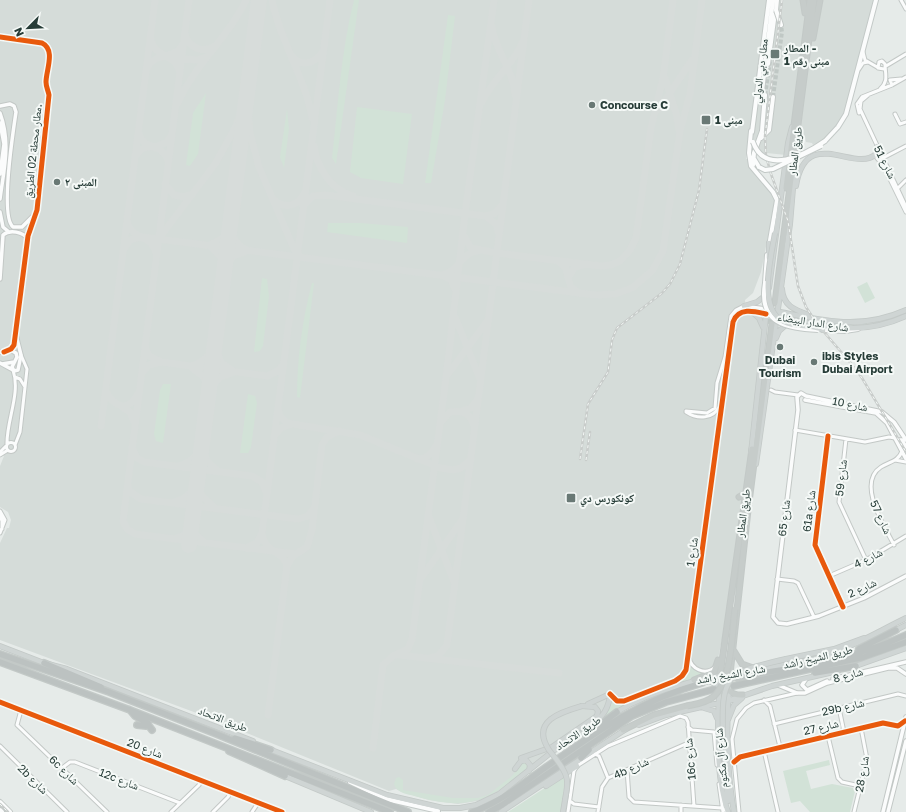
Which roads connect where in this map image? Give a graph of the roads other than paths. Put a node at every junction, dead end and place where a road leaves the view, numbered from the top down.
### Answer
1 (769, 0) edge
2 (773, 0) edge
3 (777, 0) edge
4 (803, 0) edge
5 (810, 0) edge
6 (814, 0) edge
7 (820, 0) edge
8 (876, 0) edge
9 (901, 0) edge
10 (776, 8) junction
11 (906, 9) edge
12 (771, 13) junction
13 (775, 25) tunnel mouth
14 (781, 25) tunnel mouth
15 (765, 27) junction
16 (806, 33) junction
17 (769, 35) junction
18 (0, 37) edge
19 (863, 51) junction
20 (906, 54) edge
21 (807, 56) junction
22 (893, 60) junction
23 (869, 62) junction
24 (879, 62) junction
25 (884, 62) junction
26 (877, 67) junction
27 (885, 68) junction
28 (858, 70) junction
29 (905, 78) edge
30 (762, 91) junction
31 (877, 92) junction
32 (765, 95) tunnel mouth
33 (773, 97) tunnel mouth
34 (756, 102) junction
35 (0, 106) edge
36 (801, 111) junction
37 (0, 113) edge
38 (895, 114) dead end
39 (906, 122) edge
40 (0, 123) edge
41 (794, 124) junction
42 (751, 131) junction
43 (760, 139) junction
44 (825, 141) junction
45 (877, 146) junction
46 (906, 146) edge
47 (753, 156) junction
48 (883, 158) junction
49 (867, 159) junction
50 (877, 160) junction
51 (889, 169) junction
52 (0, 174) edge
53 (762, 181) junction
54 (905, 181) edge
55 (895, 182) junction
56 (784, 185) junction
57 (898, 188) junction
58 (0, 199) edge
59 (792, 199) junction
60 (906, 207) edge
61 (0, 212) edge
62 (36, 212) junction
63 (906, 212) edge
64 (9, 232) junction
65 (0, 236) edge
66 (28, 239) junction
67 (769, 243) joint
68 (1, 252) junction
69 (783, 272) junction
70 (0, 279) edge
71 (768, 285) junction
72 (744, 306) junction
73 (772, 308) junction
74 (906, 310) edge
75 (751, 311) junction
76 (906, 316) edge
77 (783, 318) junction
78 (814, 318) junction
79 (810, 322) junction
80 (860, 329) junction
81 (823, 330) junction
82 (764, 331) junction
83 (16, 334) junction
84 (773, 345) junction
85 (2, 352) edge
86 (21, 355) junction
87 (761, 358) junction
88 (14, 362) junction
89 (756, 363) dead end
90 (1, 364) edge
91 (771, 364) junction
92 (13, 370) junction
93 (774, 370) dead end
94 (719, 374) junction
95 (16, 377) junction
96 (25, 386) junction
97 (724, 387) junction
98 (771, 390) dead end
99 (798, 394) junction
100 (770, 396) dead end
101 (805, 399) junction
102 (798, 400) junction
103 (766, 401) junction
104 (716, 404) junction
105 (721, 405) junction
106 (798, 410) junction
107 (890, 428) junction
108 (899, 429) junction
109 (796, 430) junction
110 (893, 434) junction
111 (828, 436) junction
112 (883, 438) junction
113 (895, 438) junction
114 (846, 439) junction
115 (906, 440) edge
116 (898, 443) junction
117 (6, 445) junction
118 (15, 446) junction
119 (906, 447) edge
120 (8, 450) junction
121 (902, 451) junction
122 (0, 453) edge
123 (906, 459) edge
124 (895, 460) junction
125 (906, 462) edge
126 (750, 464) junction
127 (754, 469) junction
128 (746, 493) junction
129 (739, 497) dead end
130 (0, 511) edge
131 (0, 516) edge
132 (2, 529) junction
133 (0, 533) edge
134 (906, 536) edge
135 (891, 539) junction
136 (894, 544) junction
137 (888, 547) junction
138 (866, 560) junction
139 (730, 567) dead end
140 (735, 573) junction
141 (741, 575) junction
142 (829, 576) junction
143 (906, 576) edge
144 (776, 579) junction
145 (843, 607) junction
146 (814, 617) junction
147 (906, 618) edge
148 (778, 623) joint
149 (906, 625) edge
150 (894, 628) junction
151 (727, 630) junction
152 (906, 635) edge
153 (906, 642) edge
154 (0, 646) edge
155 (723, 648) junction
156 (734, 648) junction
157 (906, 648) edge
158 (689, 652) junction
159 (0, 654) edge
160 (864, 657) junction
161 (842, 658) junction
162 (0, 662) edge
163 (906, 662) edge
164 (44, 663) junction
165 (717, 665) junction
166 (856, 666) junction
167 (756, 670) junction
168 (815, 673) junction
169 (730, 674) junction
170 (906, 674) edge
171 (721, 675) junction
172 (736, 677) dead end
173 (806, 679) junction
174 (699, 681) junction
175 (777, 685) junction
176 (716, 688) junction
177 (732, 688) junction
178 (755, 691) junction
179 (109, 692) junction
180 (797, 693) junction
181 (610, 694) junction
182 (743, 695) junction
183 (725, 696) junction
184 (906, 696) edge
185 (774, 698) junction
186 (764, 700) junction
187 (728, 701) junction
188 (0, 702) edge
189 (717, 704) junction
190 (582, 706) junction
191 (770, 706) junction
192 (696, 708) junction
193 (839, 708) junction
194 (130, 710) junction
195 (22, 711) junction
196 (728, 711) junction
197 (617, 712) junction
198 (718, 720) junction
199 (906, 720) edge
200 (728, 721) junction
201 (773, 722) junction
202 (137, 724) dead end
203 (148, 724) junction
204 (688, 727) junction
205 (860, 728) junction
206 (152, 730) dead end
207 (623, 730) junction
208 (692, 730) junction
209 (610, 731) junction
210 (844, 732) junction
211 (214, 733) junction
212 (688, 733) junction
213 (827, 736) junction
214 (570, 741) junction
215 (906, 741) edge
216 (688, 743) junction
217 (0, 746) edge
218 (224, 746) junction
219 (779, 748) junction
220 (572, 749) junction
221 (271, 750) junction
222 (904, 750) junction
223 (765, 751) junction
224 (733, 753) junction
225 (595, 754) junction
226 (740, 757) junction
227 (521, 758) dead end
228 (581, 758) junction
229 (734, 762) junction
230 (577, 766) junction
231 (63, 769) junction
232 (515, 769) dead end
233 (627, 770) junction
234 (528, 771) junction
235 (284, 776) joint
236 (608, 778) junction
237 (200, 780) junction
238 (350, 782) junction
239 (860, 787) junction
240 (230, 791) junction
241 (530, 794) junction
242 (568, 801) junction
243 (725, 801) junction
244 (0, 802) edge
245 (6, 802) dead end
246 (258, 803) junction
247 (179, 804) junction
248 (514, 805) junction
249 (681, 806) junction
250 (694, 806) junction
251 (599, 807) junction
252 (722, 808) junction
253 (438, 811) dead end
254 (10, 812) edge
255 (67, 812) edge
256 (107, 812) edge
257 (171, 812) edge
258 (212, 812) edge
259 (252, 812) edge
260 (282, 812) edge
261 (371, 812) edge
262 (390, 812) edge
263 (408, 812) edge
264 (472, 812) edge
265 (489, 812) edge
266 (501, 812) edge
267 (506, 812) edge
268 (564, 812) edge
269 (568, 812) edge
270 (598, 812) edge
271 (681, 812) edge
272 (723, 812) edge
273 (728, 812) edge
274 (734, 812) edge
275 (739, 812) edge
276 (778, 812) edge
277 (854, 812) edge
278 (885, 812) edge

1 - 15 main road, مطار دبي الدولي
2 - 12 main road, مطار دبي الدولي
3 - 10 main road
4 - 16 highway
5 - 16 highway, طريق المطار
6 - 21 highway, طريق المطار
7 - 21 highway
8 - 19 main road
9 - 11 street
10 - 13 main road
10 - 14 main road
12 - 17 main road, مطار دبي الدولي
12 - 30 main road
15 - 17 main road
15 - 34 main road, مطار دبي الدولي
16 - 41 highway, طريق المطار
17 - 30 main road, مطار دبي الدولي
18 - 62 street, مطار محطة 02 الطريق.
19 - 23 street
19 - 28 main road
20 - 22 street
21 - 36 highway, طريق المطار
22 - 25 street
22 - 27 street
23 - 24 street
23 - 26 street
23 - 28 street
24 - 25 street
24 - 26 street
25 - 27 street
26 - 27 street
27 - 31 street
28 - 44 main road
29 - 31 street
30 - 34 main road
31 - 45 street, شارع 51
32 - 43 main road
33 - 43 main road
34 - 42 main road, مطار دبي الدولي
35 - 62 street, مطار محطة 02 الطريق.
36 - 59 main road
36 - 73 highway, طريق المطار
37 - 58 street
38 - 39 street
40 - 52 street
41 - 56 main road
41 - 73 highway, طريق المطار
42 - 44 main road, مطار دبي الدولي, bridge
42 - 53 main road
43 - 47 main road
44 - 47 main road, bridge
45 - 48 street, شارع 51
45 - 49 main road
46 - 48 street
47 - 53 main road
48 - 51 street, شارع 51
49 - 50 main road
49 - 59 main road
50 - 51 street
50 - 63 street, شارع 51
51 - 55 street, شارع 51
53 - 67 main road
54 - 55 street
54 - 57 street
55 - 57 street, شارع 51
56 - 71 main road
56 - 81 main road, bridge
57 - 60 street, شارع 51
59 - 69 main road
61 - 64 street
62 - 66 street
64 - 66 street
64 - 68 street
65 - 68 street
66 - 83 street
67 - 71 main road
68 - 70 street
69 - 73 main road
69 - 78 main road
71 - 72 main road
71 - 73 main road
71 - 81 main road, bridge
72 - 73 street
72 - 94 street
73 - 75 street
73 - 77 main road, شارع الدار البيضاء
73 - 78 main road, شارع الدار البيضاء
73 - 82 main road
73 - 84 main road
74 - 78 main road, شارع الدار البيضاء
75 - 82 main road
75 - 97 street, شارع 1
76 - 80 main road, شارع الدار البيضاء
77 - 78 main road
77 - 79 main road, شارع الدار البيضاء
79 - 80 main road, شارع الدار البيضاء
79 - 84 main road
80 - 81 main road
82 - 87 main road
83 - 85 street
83 - 86 street
84 - 91 main road
85 - 88 street
86 - 92 street
86 - 96 street
87 - 89 main road
87 - 126 main road
88 - 90 street
88 - 92 street
90 - 92 street
91 - 93 main road
91 - 103 main road
92 - 95 street
94 - 97 street
94 - 104 street
95 - 96 street
95 - 117 street
96 - 118 street
97 - 105 street, شارع 1
98 - 99 street
99 - 101 street
99 - 102 street, شارع 65
100 - 103 main road
101 - 102 street
101 - 106 street, شارع 65
101 - 107 street, شارع 10
101 - 108 street, شارع 10
102 - 106 street, شارع 65
103 - 127 main road
104 - 105 street
104 - 105 street
105 - 158 street, شارع 1
106 - 109 street, شارع 65
107 - 110 street
107 - 112 street
108 - 110 street
108 - 115 street
109 - 111 street
109 - 144 street, شارع 65
110 - 113 street
111 - 114 street
111 - 142 street, 61a شارع
112 - 113 street
112 - 114 street
113 - 116 street
114 - 138 street, شارع 59
116 - 119 street
116 - 121 street
117 - 118 street
117 - 120 street
117 - 122 street
118 - 120 street
120 - 122 street
121 - 123 street
121 - 124 street, شارع 57
124 - 125 street
124 - 135 street, شارع 57
126 - 127 highway, طريق المطار
126 - 128 highway, طريق المطار
127 - 141 highway, طريق المطار
128 - 129 highway
128 - 140 highway, طريق المطار
130 - 132 street
131 - 132 street
132 - 133 street
134 - 136 street, شارع 4
135 - 136 street, شارع 57
135 - 137 street, شارع 57
136 - 137 street, شارع 4
137 - 138 street, شارع 4
138 - 142 street, شارع 4
139 - 140 highway
140 - 151 highway, طريق المطار
141 - 156 highway, طريق المطار
141 - 207 highway, bridge
142 - 145 street, 61a شارع
143 - 145 street, شارع 2
144 - 146 street
144 - 148 street, شارع 65
145 - 146 street, شارع 2
146 - 148 street, شارع 2
147 - 150 main road
149 - 150 main road
150 - 161 highway
150 - 167 main road, شارع الشيخ راشد
150 - 273 main road, bridge
151 - 155 highway, طريق المطار
151 - 171 highway
152 - 161 highway, طريق الشيخ راشد
153 - 160 highway, طريق الشيخ راشد
154 - 164 main road, طريق الاتحاد
155 - 165 highway
155 - 171 highway, طريق المطار
156 - 167 highway
156 - 169 highway, طريق المطار
157 - 166 main road
158 - 165 street
158 - 181 street, شارع 1
159 - 179 highway, طريق الاتحاد
160 - 168 highway
160 - 177 highway, طريق الشيخ راشد
161 - 172 highway, طريق الشيخ راشد
162 - 194 highway
163 - 173 street, شارع 8
164 - 179 highway
164 - 221 main road, طريق الاتحاد
165 - 174 highway
166 - 168 highway
166 - 173 main road
167 - 169 main road, شارع الشيخ راشد
168 - 177 highway
169 - 171 highway
169 - 177 main road, طريق المطار
170 - 180 street
171 - 174 main road, شارع الشيخ راشد
171 - 176 main road, طريق المطار
171 - 177 highway
173 - 175 main road
174 - 176 main road
174 - 197 main road, شارع الشيخ راشد
174 - 220 highway, طريق الاتحاد
175 - 178 main road
175 - 180 street
176 - 183 main road
176 - 189 main road, شارع آل مكتوم
176 - 209 highway, طريق الاتحاد
177 - 182 highway
177 - 183 main road
177 - 187 main road, طريق المطار
178 - 182 main road
178 - 200 main road
179 - 211 highway, طريق الاتحاد
180 - 185 street
181 - 190 main road
181 - 214 main road
182 - 187 main road
183 - 187 main road
183 - 189 main road
184 - 193 street, 29b شارع
185 - 186 street
185 - 191 street
186 - 191 street
186 - 224 street
187 - 189 main road
187 - 196 main road, شارع آل مكتوم
188 - 195 street, شارع 20
189 - 192 main road
189 - 196 main road
189 - 198 main road, شارع آل مكتوم
190 - 227 main road
190 - 242 main road, bridge
191 - 201 street
192 - 198 main road
192 - 207 main road
193 - 201 street, 29b شارع
193 - 210 street
194 - 203 highway
194 - 218 highway
195 - 231 street, 6c شارع
195 - 237 street, شارع 20
196 - 200 main road, شارع آل مكتوم
197 - 214 main road, شارع الشيخ راشد
197 - 220 highway
198 - 243 main road, شارع آل مكتوم
199 - 205 street, شارع 27
199 - 222 street
199 - 278 street
200 - 274 main road, شارع آل مكتوم
201 - 219 street
202 - 203 highway
203 - 206 highway
204 - 208 street
204 - 212 street, 16c شارع
204 - 225 street, 16c شارع
205 - 210 street, شارع 27
205 - 239 street, شارع 28
207 - 228 main road
208 - 212 street
208 - 252 street
209 - 228 highway
209 - 265 highway, طريق الاتحاد
210 - 213 street, شارع 27
211 - 221 highway
211 - 263 highway, طريق الاتحاد
212 - 216 street, 16c شارع
213 - 219 street, شارع 27
213 - 239 street
214 - 234 main road, شارع الشيخ راشد
215 - 222 street
216 - 233 street, 4b شارع
216 - 250 street, 16c شارع
217 - 255 street, 2b شارع
218 - 235 highway
218 - 262 highway
219 - 223 street, شارع 27
220 - 264 highway, طريق الاتحاد
221 - 238 main road, طريق الاتحاد
222 - 278 street
223 - 226 street, شارع 27
223 - 276 street
224 - 226 street
224 - 229 street
225 - 230 street
225 - 236 street
226 - 229 street, شارع 27
228 - 241 main road
229 - 275 street
230 - 241 main road
230 - 242 street
231 - 247 street, 12c شارع
231 - 256 street, 6c شارع
232 - 234 main road
233 - 236 street, 4b شارع
233 - 249 street
234 - 238 main road, شارع الشيخ راشد
235 - 261 main road
236 - 251 street, 4b شارع
237 - 240 street, شارع 20
237 - 247 street
238 - 253 main road, طريق الاتحاد
239 - 277 street, شارع 28
240 - 246 street, شارع 20
240 - 258 street
241 - 248 main road
242 - 251 street
242 - 268 main road
242 - 269 street
243 - 252 street
243 - 273 main road, شارع آل مكتوم
244 - 245 main road
244 - 254 main road
246 - 259 street
246 - 260 street, شارع 20
247 - 257 street
248 - 266 main road
248 - 267 main road
249 - 250 street
249 - 271 street
250 - 252 street
251 - 270 street, 4b شارع
252 - 272 street
252 - 273 street

